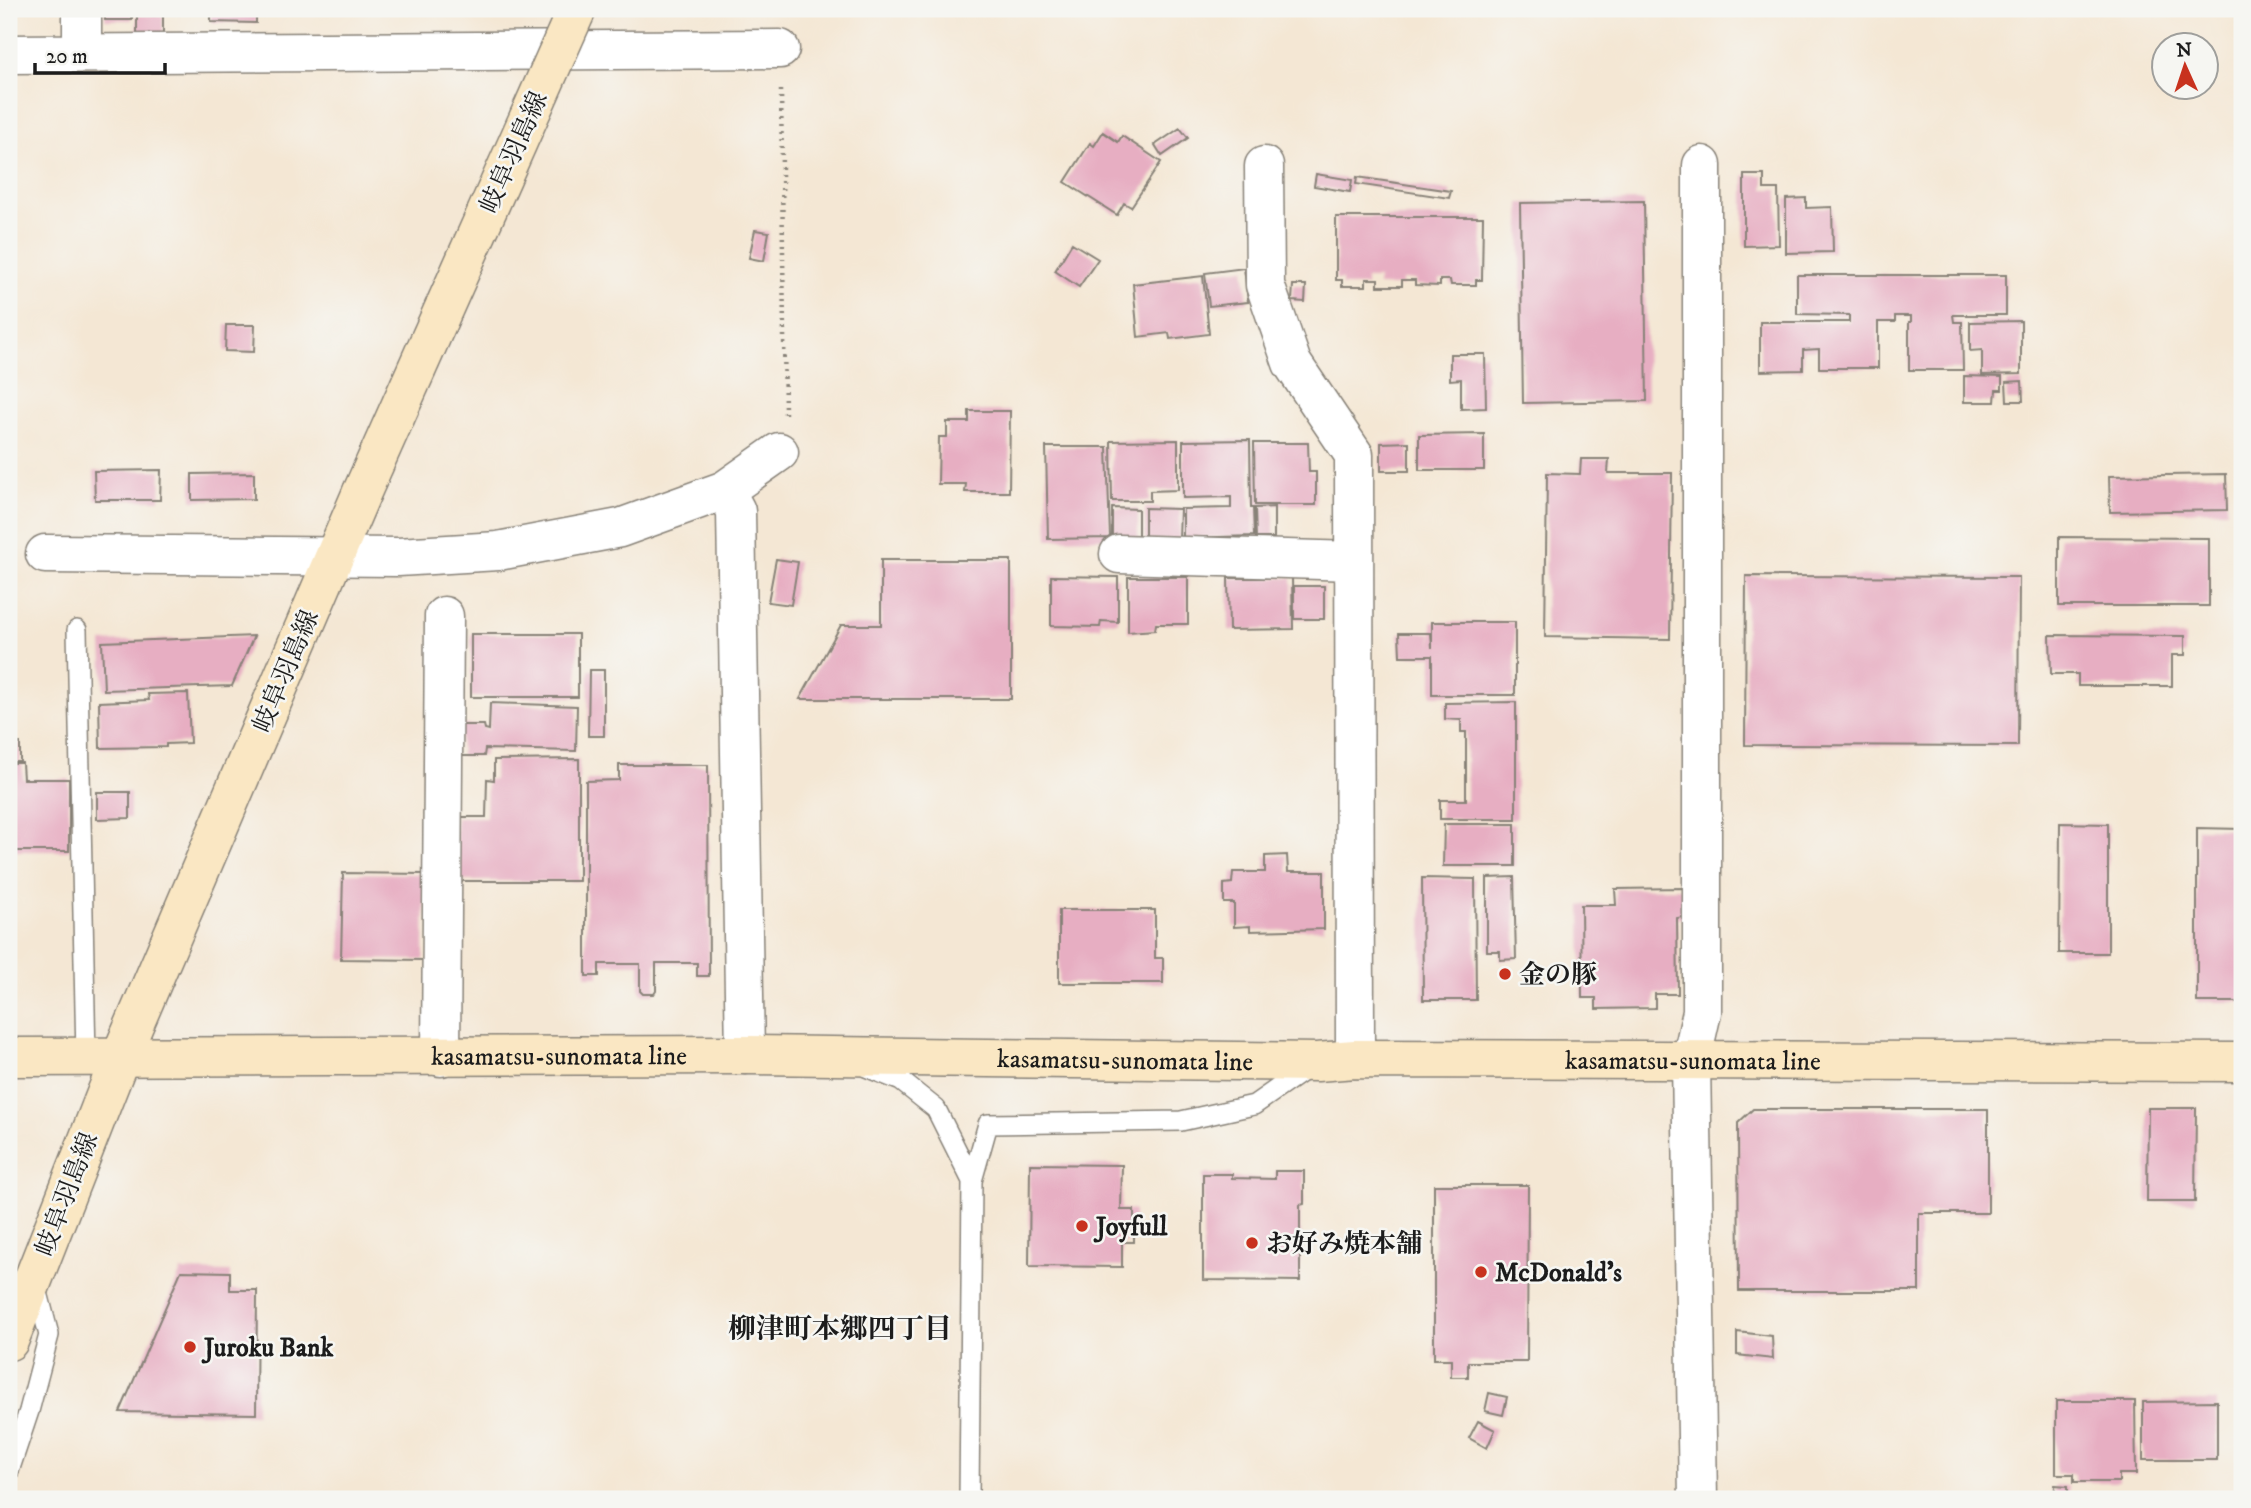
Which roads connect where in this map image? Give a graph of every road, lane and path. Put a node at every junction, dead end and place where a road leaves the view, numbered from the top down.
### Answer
1 (82, 9) edge
2 (577, 9) edge
3 (780, 49) joint
4 (9, 54) edge
5 (82, 54) junction
6 (1702, 165) dead end
7 (1264, 166) dead end
8 (779, 452) joint
9 (725, 491) junction
10 (45, 554) dead end
11 (1119, 554) dead end
12 (334, 556) junction
13 (1354, 561) junction
14 (444, 616) dead end
15 (77, 630) dead end
16 (745, 1055) junction
17 (840, 1056) junction
18 (9, 1057) edge
19 (441, 1057) junction
20 (103, 1058) junction
21 (1355, 1059) junction
22 (1691, 1061) junction
23 (1317, 1062) junction
24 (2242, 1062) edge
25 (972, 1181) junction
26 (34, 1277) junction
27 (9, 1341) edge
28 (9, 1471) edge
29 (969, 1499) edge
30 (1698, 1499) edge

1 - 5 street
2 - 12 main road, 岐阜羽島線, bridge
3 - 5 street
3 - 8 path
4 - 5 street
6 - 22 street
7 - 13 street
8 - 9 street
9 - 12 street
9 - 16 street
10 - 12 street
11 - 13 street
12 - 20 main road, 岐阜羽島線
13 - 21 street
14 - 19 street
15 - 20 lane
16 - 17 main road, kasamatsu-sunomata line
16 - 19 main road, kasamatsu-sunomata line
17 - 23 main road, kasamatsu-sunomata line
17 - 25 lane
18 - 20 main road, kasamatsu-sunomata line
19 - 20 main road, kasamatsu-sunomata line
20 - 26 main road, 岐阜羽島線
21 - 22 main road, kasamatsu-sunomata line
21 - 23 main road, kasamatsu-sunomata line
22 - 24 main road, kasamatsu-sunomata line
22 - 30 street
23 - 25 lane
25 - 29 lane
26 - 27 main road, 岐阜羽島線
26 - 28 lane

